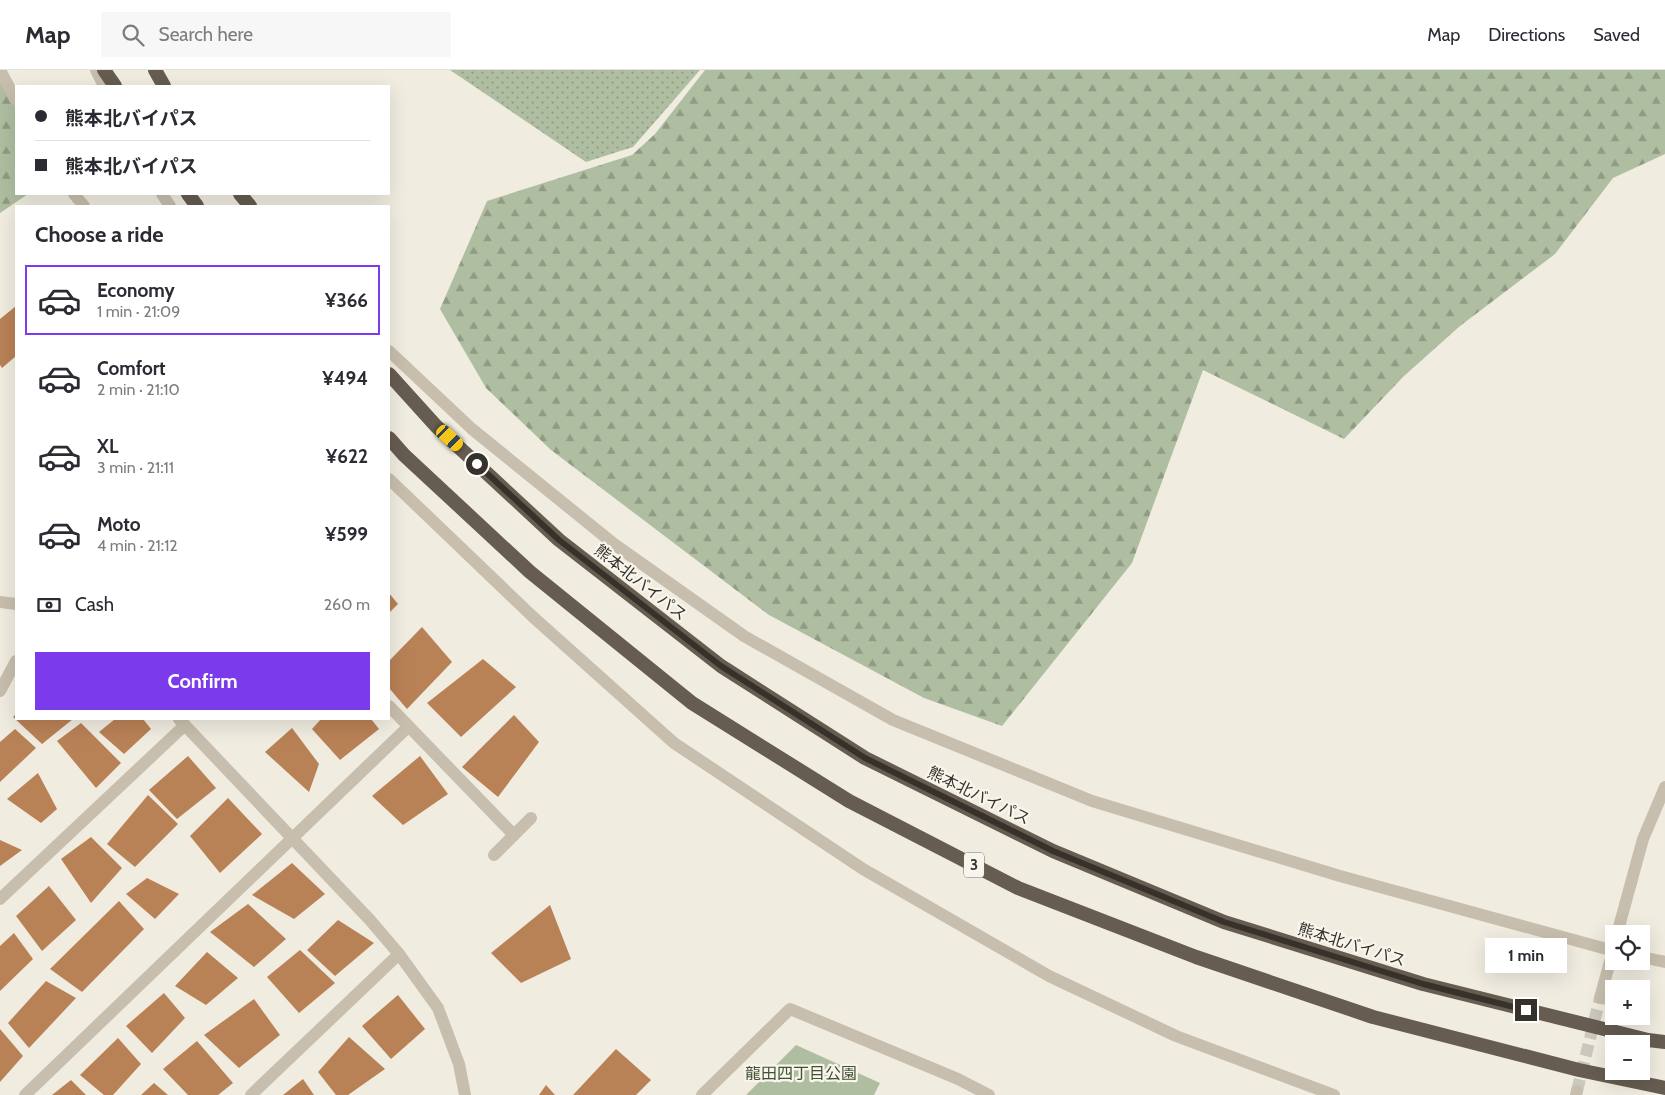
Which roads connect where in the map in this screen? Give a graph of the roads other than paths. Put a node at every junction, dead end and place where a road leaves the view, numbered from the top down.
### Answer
1 (0, 70) edge
2 (96, 70) edge
3 (104, 70) edge
4 (156, 70) edge
5 (104, 85) edge
6 (114, 85) edge
7 (164, 85) edge
8 (15, 98) edge
9 (75, 195) edge
10 (242, 195) edge
11 (83, 205) edge
12 (251, 205) edge
13 (390, 352) edge
14 (390, 375) edge
15 (390, 439) edge
16 (390, 480) edge
17 (0, 602) edge
18 (15, 604) edge
19 (15, 663) edge
20 (0, 691) edge
21 (390, 707) edge
22 (182, 722) edge
23 (408, 727) junction
24 (1665, 787) edge
25 (531, 818) dead end
26 (514, 835) junction
27 (293, 839) junction
28 (494, 855) dead end
29 (0, 899) edge
30 (1619, 925) edge
31 (1605, 948) edge
32 (399, 954) junction
33 (1650, 959) edge
34 (1665, 962) edge
35 (1608, 970) edge
36 (1600, 998) tunnel mouth
37 (1665, 1042) edge
38 (1665, 1088) edge
39 (25, 1095) edge
40 (251, 1095) edge
41 (465, 1095) edge
42 (702, 1095) edge
43 (989, 1095) edge
44 (1334, 1095) edge

1 - 8 street
2 - 5 street
3 - 6 highway
4 - 7 highway
9 - 11 street
10 - 12 highway
13 - 31 street
14 - 37 highway, 熊本北バイパス
15 - 38 highway, 3
16 - 44 street
17 - 18 street
19 - 20 street
21 - 23 street
22 - 27 street
22 - 29 street
23 - 26 street
23 - 27 street
24 - 30 street
25 - 26 street
26 - 28 street
27 - 32 street
27 - 39 street
32 - 40 street
32 - 41 street
33 - 34 street
35 - 36 street
42 - 43 street

